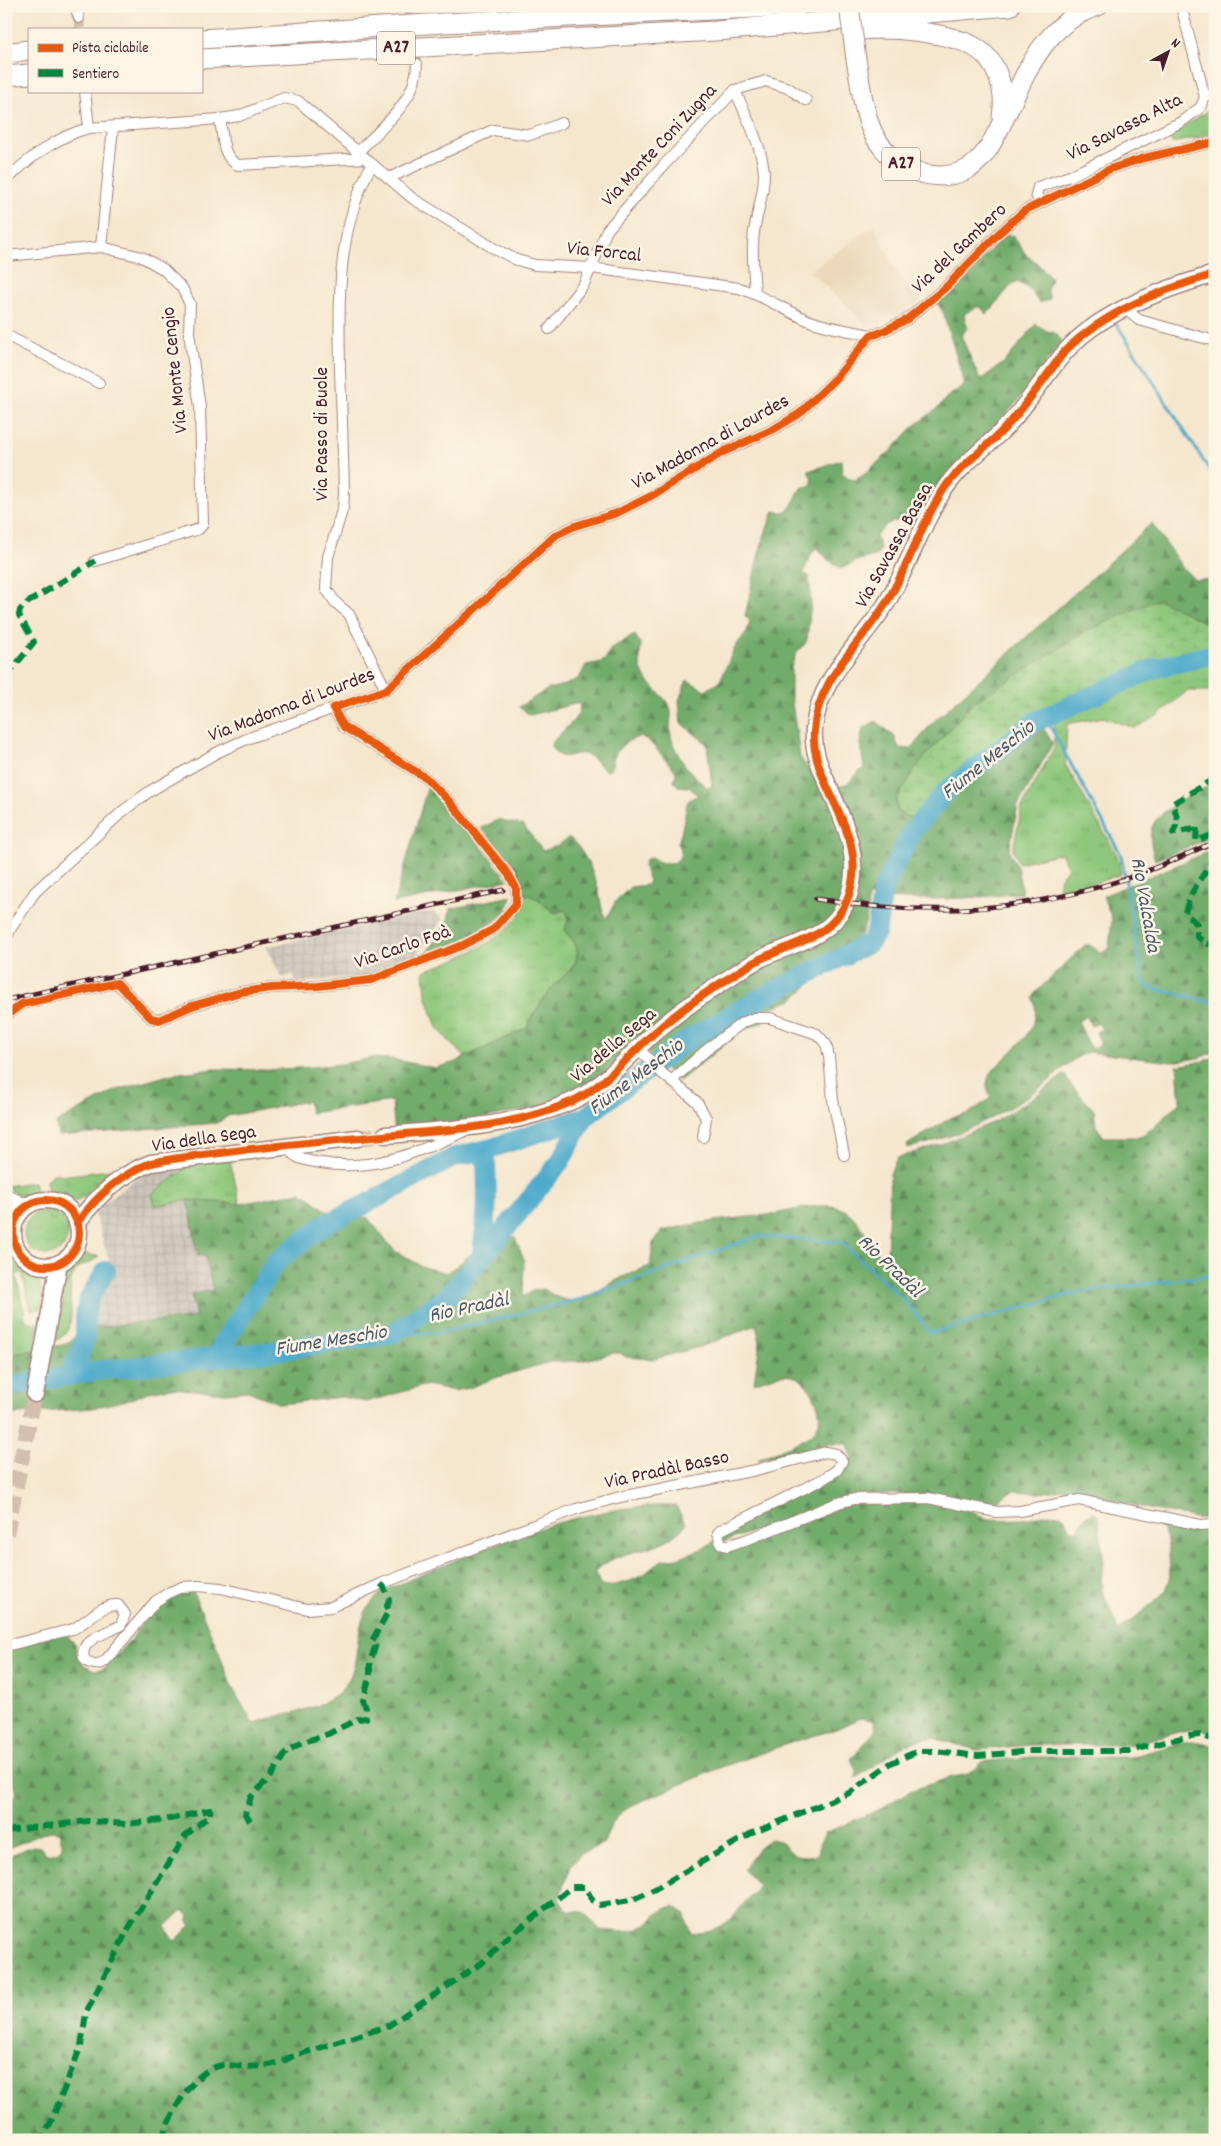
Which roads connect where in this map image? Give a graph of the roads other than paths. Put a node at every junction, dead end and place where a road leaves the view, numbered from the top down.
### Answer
1 (75, 6) edge
2 (547, 6) edge
3 (798, 6) edge
4 (849, 6) edge
5 (1010, 6) edge
6 (1098, 6) edge
7 (1181, 6) edge
8 (78, 18) tunnel mouth
9 (442, 23) junction
10 (716, 32) junction
11 (202, 40) edge
12 (28, 50) edge
13 (6, 53) edge
14 (202, 59) edge
15 (417, 64) tunnel mouth
16 (28, 74) edge
17 (6, 76) edge
18 (735, 90) junction
19 (86, 92) edge
20 (1210, 96) edge
21 (806, 100) dead end
22 (220, 119) junction
23 (562, 123) dead end
24 (113, 127) junction
25 (89, 128) junction
26 (999, 130) junction
27 (1215, 142) edge
28 (365, 158) junction
29 (389, 178) junction
30 (6, 181) edge
31 (1041, 203) junction
32 (102, 247) junction
33 (6, 256) edge
34 (591, 268) junction
35 (1215, 274) edge
36 (755, 294) junction
37 (1125, 309) junction
38 (549, 329) dead end
39 (871, 335) junction
40 (6, 336) edge
41 (1215, 341) edge
42 (99, 383) dead end
43 (95, 561) dead end
44 (386, 690) junction
45 (333, 708) junction
46 (839, 915) joint
47 (6, 939) edge
48 (6, 1016) edge
49 (642, 1053) junction
50 (667, 1077) junction
51 (473, 1128) junction
52 (385, 1135) tunnel mouth
53 (702, 1137) dead end
54 (358, 1138) tunnel mouth
55 (285, 1145) junction
56 (844, 1155) dead end
57 (6, 1196) edge
58 (97, 1198) junction
59 (6, 1203) edge
60 (30, 1204) junction
61 (66, 1207) junction
62 (77, 1222) junction
63 (14, 1225) junction
64 (59, 1263) junction
65 (39, 1265) junction
66 (50, 1313) junction
67 (36, 1390) tunnel mouth
68 (1215, 1524) edge
69 (6, 1646) edge

1 - 8 street
2 - 9 highway, A27
3 - 9 highway, A27
4 - 26 highway, A27, bridge
5 - 10 highway, A27
6 - 26 highway, A27
7 - 20 street, Via Savassa Alta
9 - 11 highway, A27
10 - 14 highway, A27
10 - 26 highway, A27
12 - 13 highway
15 - 28 street, Via Passo di Buole
16 - 17 highway
18 - 21 street, Via Monte Coni Zugna
18 - 34 street, Via Monte Coni Zugna
18 - 36 street
19 - 25 street
20 - 31 street, Via Savassa Alta
22 - 24 street
22 - 28 street, Via Forcal
22 - 28 street
23 - 29 street
24 - 25 street
24 - 32 street
25 - 30 street
27 - 31 street, Via del Gambero
28 - 29 street, Via Forcal
28 - 44 street, Via Passo di Buole
29 - 34 street, Via Forcal
31 - 39 street, Via del Gambero
32 - 33 street, Via Monte Cengio
32 - 43 street, Via Monte Cengio
34 - 36 street, Via Forcal
34 - 38 street, Via Monte Coni Zugna
35 - 37 main road, Via Savassa Bassa
36 - 39 street, Via Forcal
37 - 41 street
37 - 46 main road, Via Savassa Bassa
39 - 44 street, Via Madonna di Lourdes
40 - 42 street
44 - 45 street, Via Madonna di Lourdes
45 - 47 street, Via Madonna di Lourdes
45 - 48 street, Via Carlo Foà
46 - 49 main road, Via della Sega
49 - 50 street
49 - 51 main road, Via della Sega
50 - 53 street
50 - 56 street
51 - 52 main road, Via della Sega
51 - 55 street, Via della Sega
54 - 55 main road, Via della Sega
55 - 58 main road, Via della Sega
57 - 60 main road
58 - 61 main road, Via della Sega
58 - 62 main road, Via della Sega
59 - 63 main road
60 - 61 main road
60 - 63 main road
61 - 62 main road
62 - 64 main road
63 - 65 main road
64 - 65 main road
64 - 66 main road
65 - 66 main road
66 - 67 main road
68 - 69 street, Via Pradàl Basso

